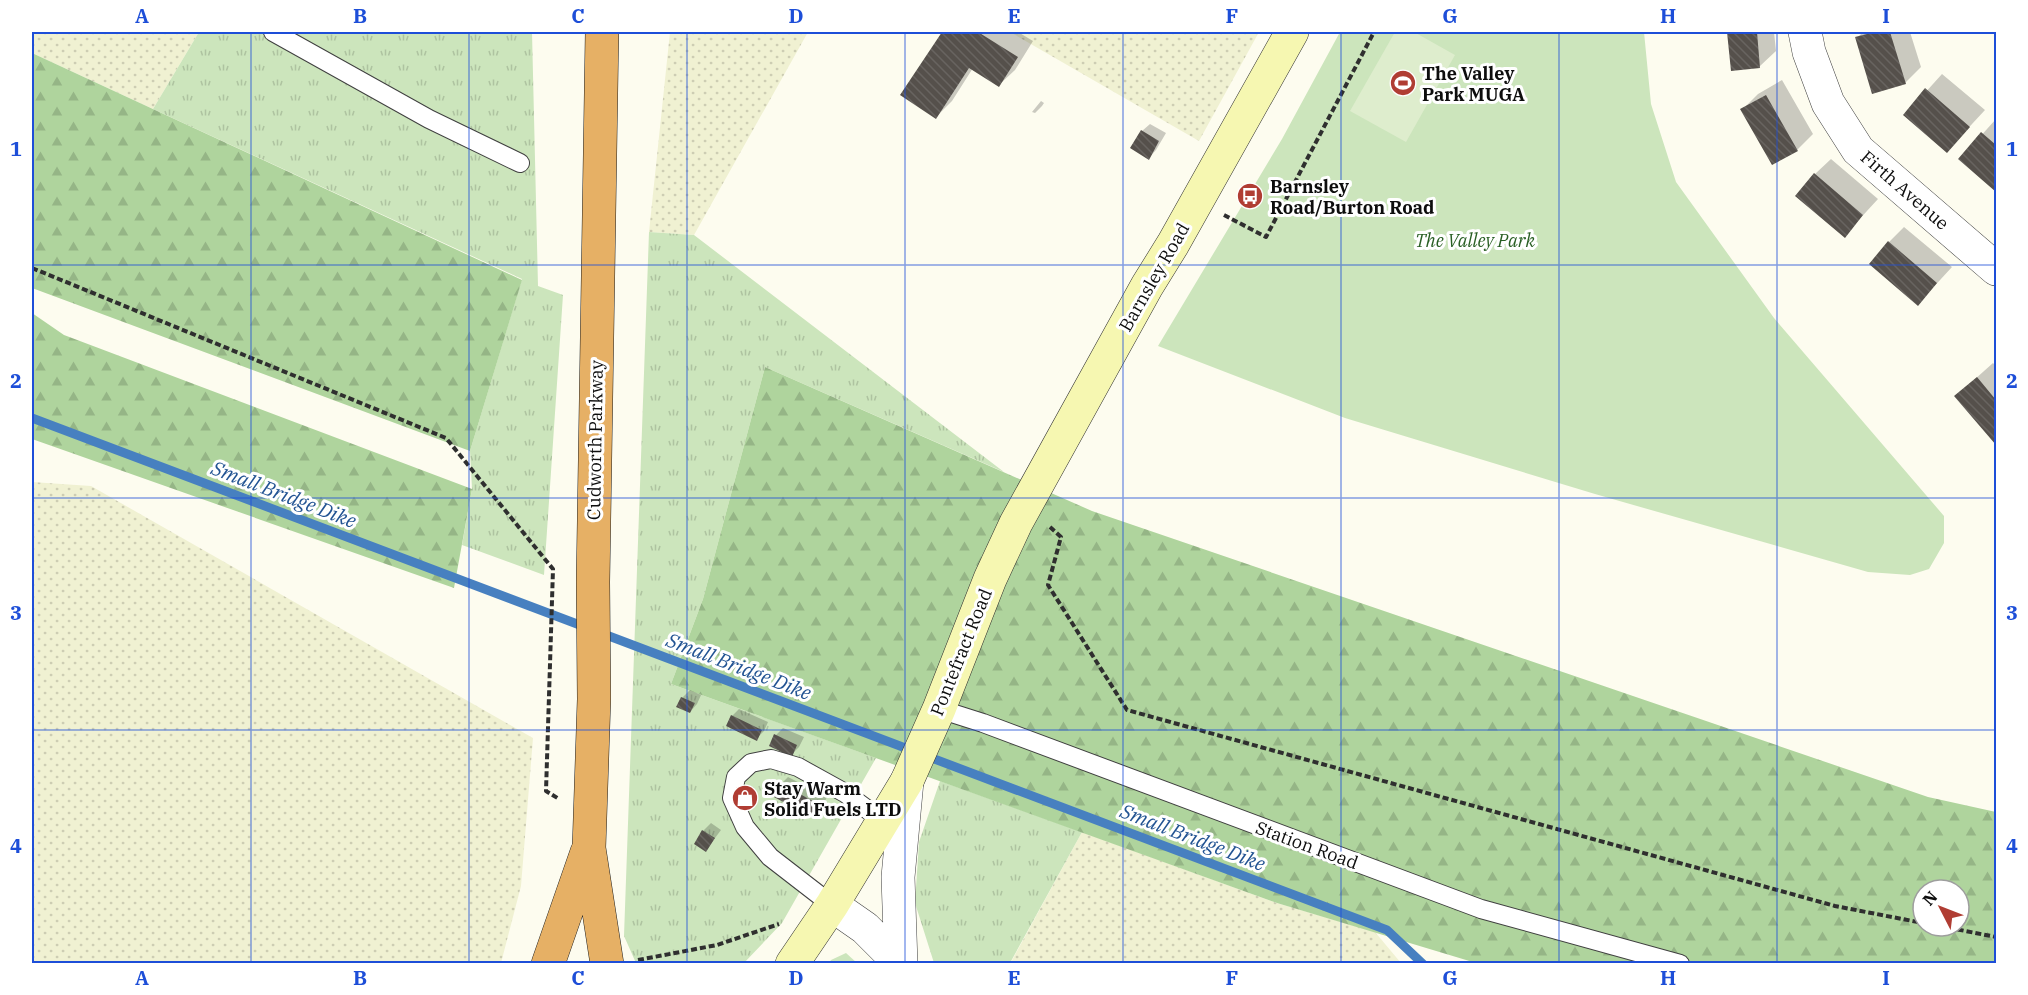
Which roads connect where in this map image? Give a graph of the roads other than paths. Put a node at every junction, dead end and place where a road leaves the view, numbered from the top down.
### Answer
1 (273, 32) edge
2 (602, 32) edge
3 (1292, 32) edge
4 (1805, 32) edge
5 (520, 163) dead end
6 (1996, 269) edge
7 (1021, 514) joint
8 (934, 720) junction
9 (907, 781) junction
10 (883, 821) junction
11 (589, 833) junction
12 (832, 905) junction
13 (621, 962) edge
14 (548, 963) edge
15 (792, 963) edge
16 (901, 963) edge
17 (1680, 963) edge

1 - 5 lane
2 - 11 highway, Cudworth Parkway
3 - 7 street, Barnsley Road
4 - 6 street, Firth Avenue
7 - 8 street, Pontefract Road
8 - 9 street, Pontefract Road
8 - 17 lane, Station Road
9 - 10 street, Pontefract Road
9 - 16 street, Pontefract Road
10 - 12 street, Pontefract Road
10 - 12 lane
11 - 13 highway, Cudworth Parkway
11 - 14 highway, Cudworth Parkway
12 - 15 street, Pontefract Road
12 - 16 street, Pontefract Road

